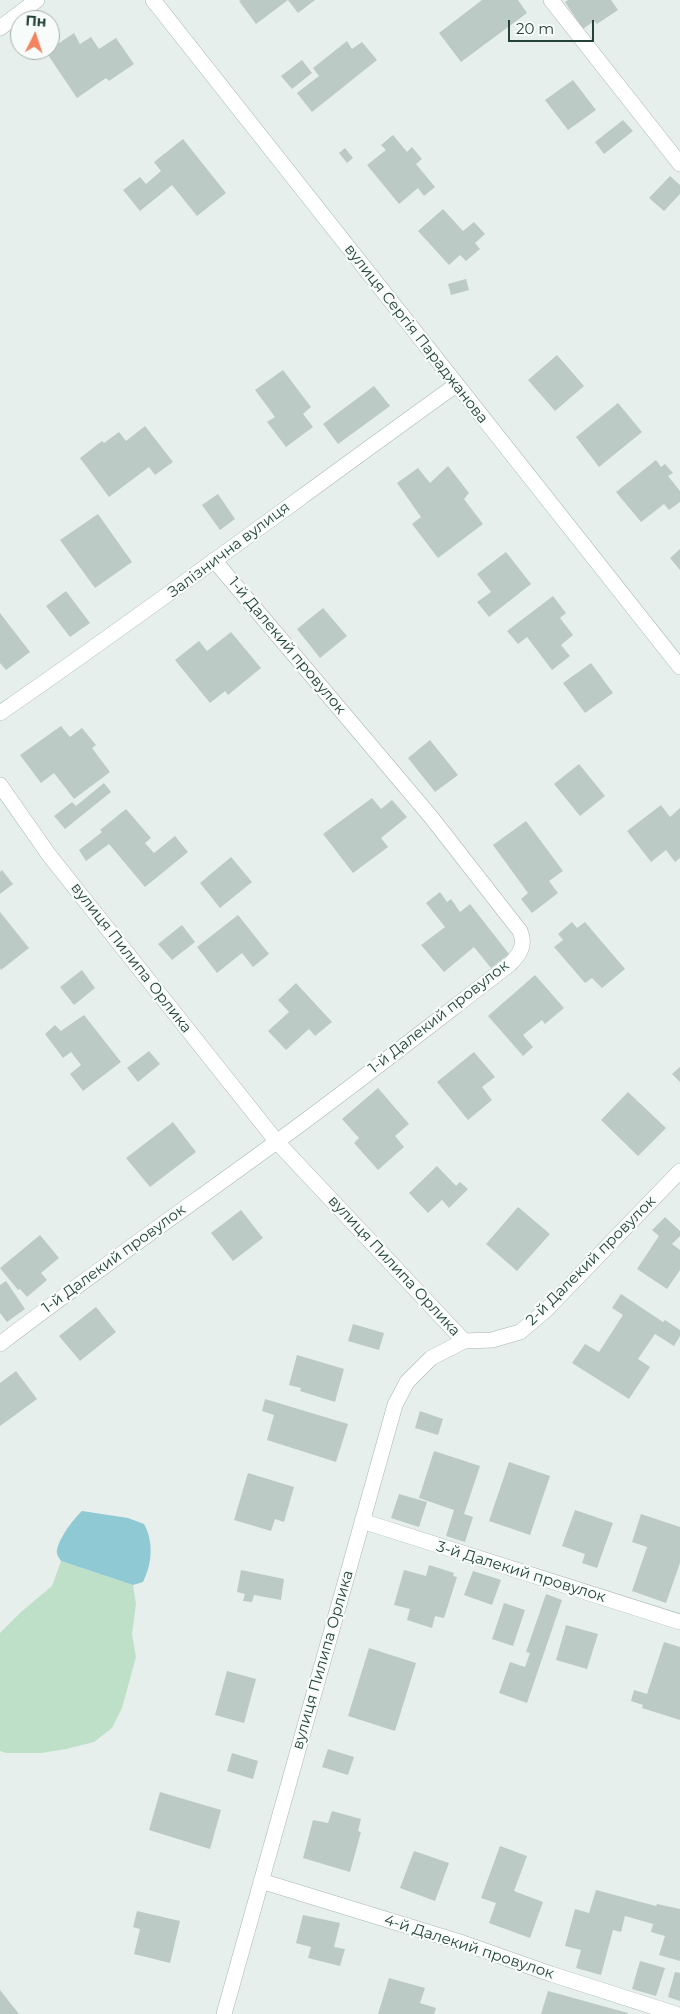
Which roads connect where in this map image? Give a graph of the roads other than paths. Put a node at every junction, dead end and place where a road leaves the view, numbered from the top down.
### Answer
1 (37, 0) edge
2 (153, 0) edge
3 (550, 0) edge
4 (0, 28) edge
5 (680, 164) edge
6 (456, 385) junction
7 (214, 560) junction
8 (680, 667) edge
9 (0, 713) edge
10 (0, 785) edge
11 (277, 1142) junction
12 (680, 1171) edge
13 (464, 1341) junction
14 (0, 1344) edge
15 (362, 1521) junction
16 (680, 1622) edge
17 (261, 1881) junction
18 (224, 2014) edge
19 (676, 2014) edge

1 - 4 street
2 - 6 street, вулиця Сергія Параджанова
3 - 5 street
6 - 7 street, Залізнична вулиця
6 - 8 street, вулиця Сергія Параджанова
7 - 9 street, Залізнична вулиця
7 - 11 street, 1-й Далекий провулок
10 - 11 street, вулиця Пилипа Орлика
11 - 13 street, вулиця Пилипа Орлика
11 - 14 street, 1-й Далекий провулок
12 - 13 street, 2-й Далекий провулок
13 - 15 street, вулиця Пилипа Орлика
15 - 16 street, 3-й Далекий провулок
15 - 17 street, вулиця Пилипа Орлика
17 - 18 street, вулиця Пилипа Орлика
17 - 19 street, 4-й Далекий провулок

